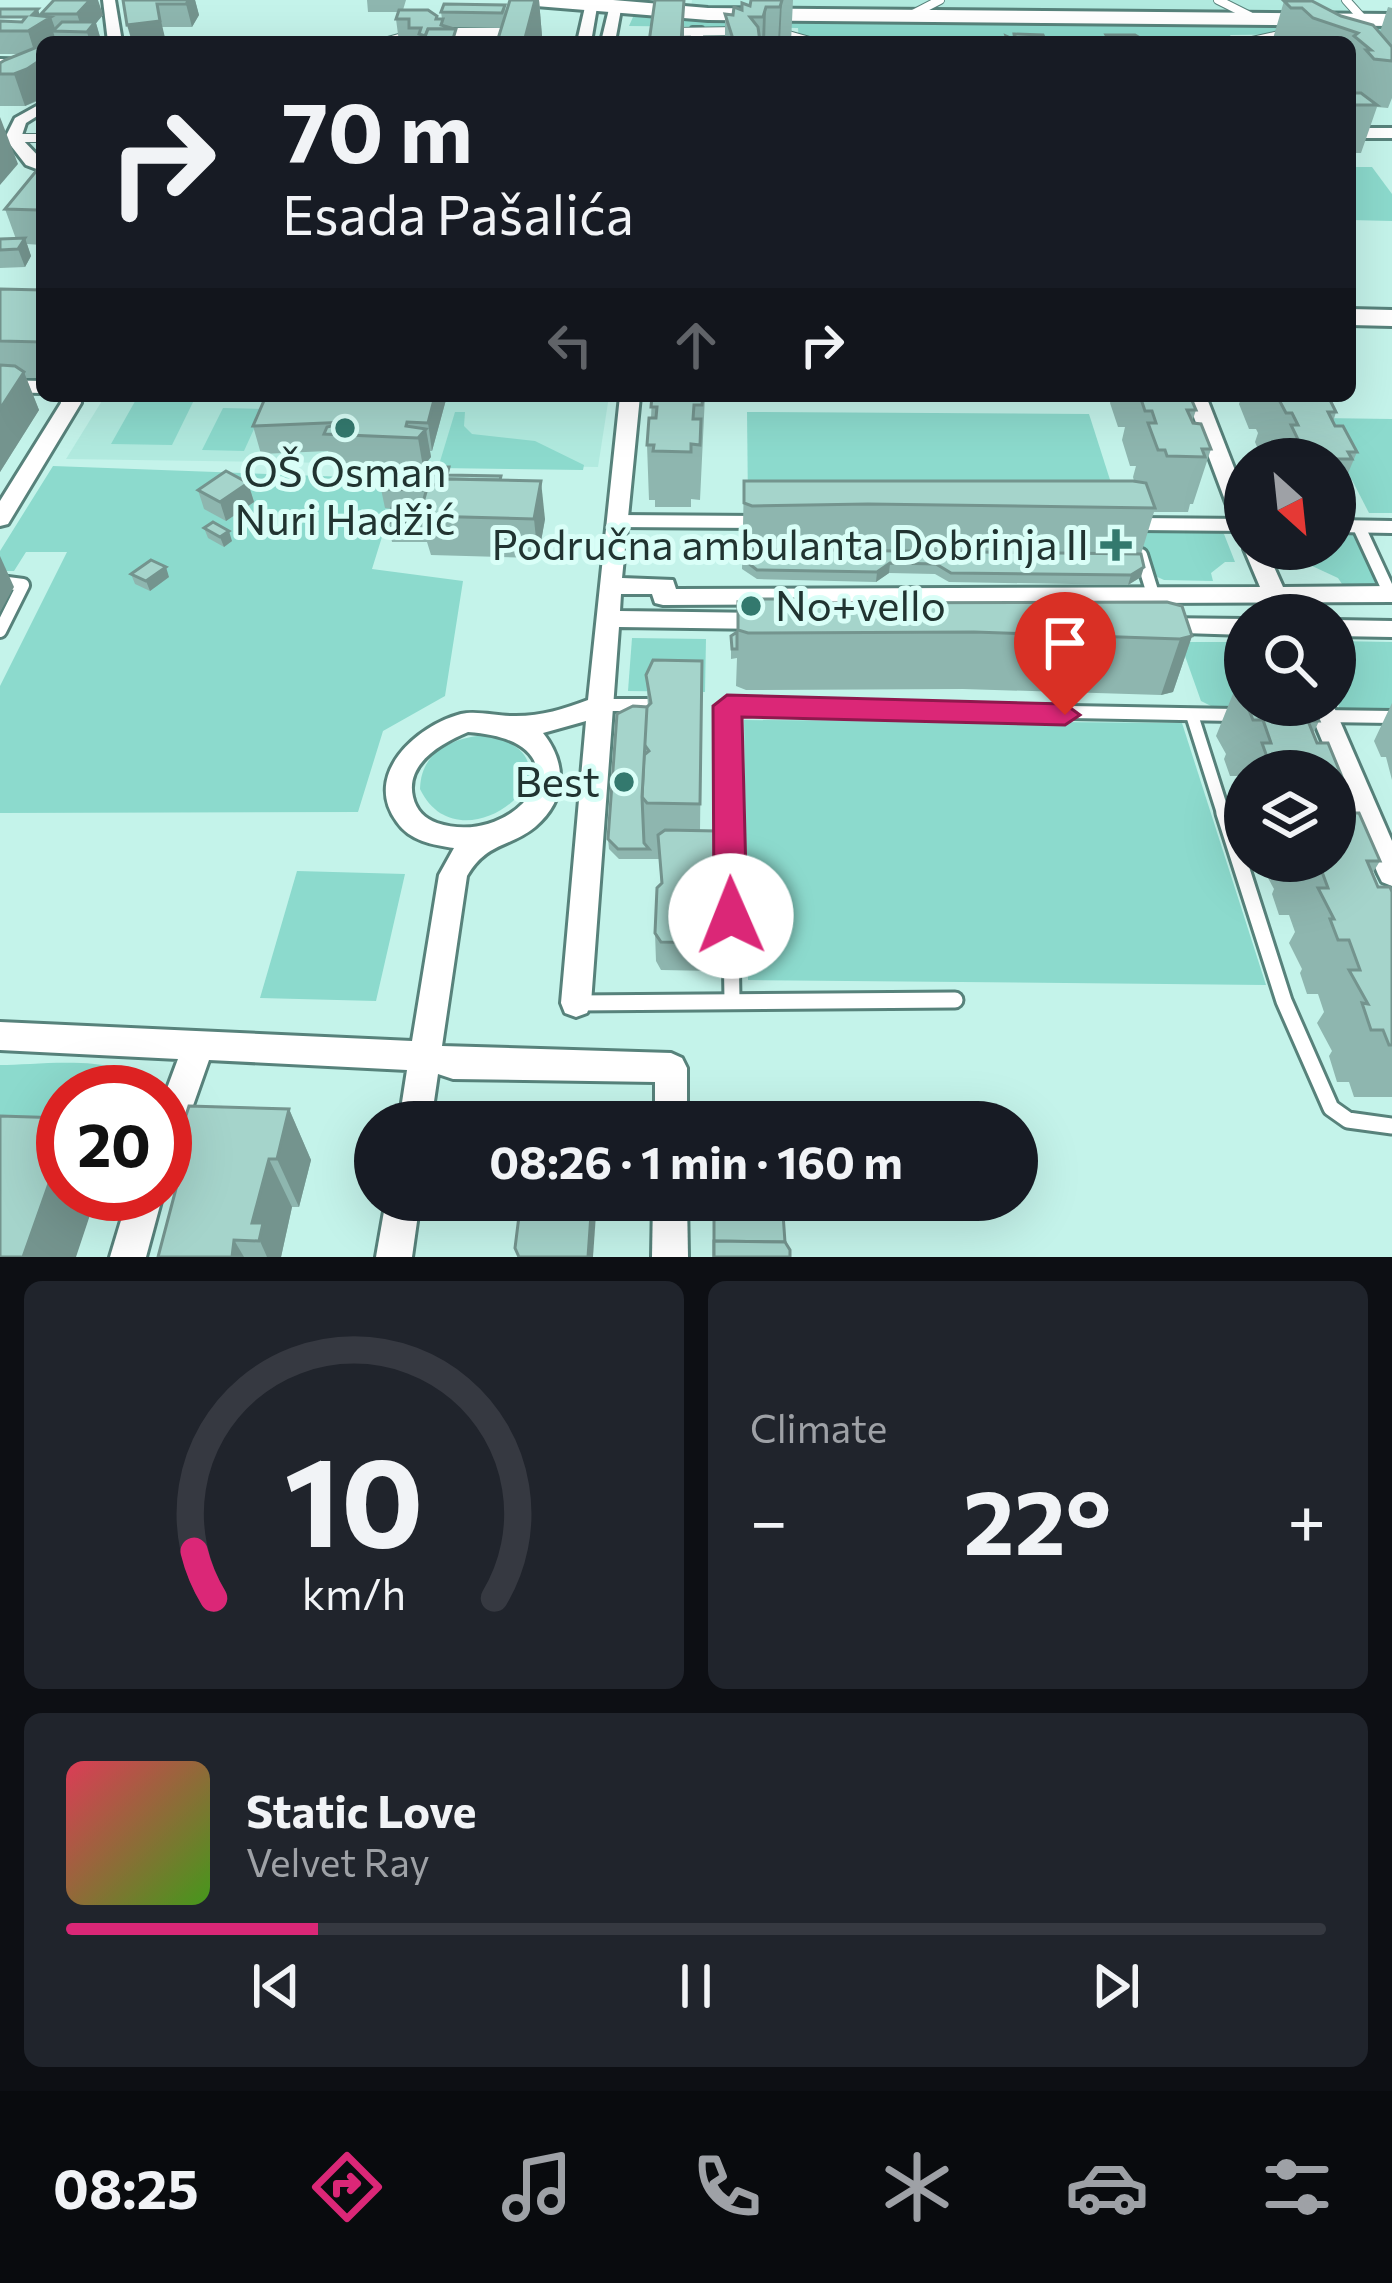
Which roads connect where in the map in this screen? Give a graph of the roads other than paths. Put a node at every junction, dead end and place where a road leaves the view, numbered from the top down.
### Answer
1 (109, 0) edge
2 (536, 0) edge
3 (940, 0) edge
4 (1218, 0) edge
5 (1346, 0) edge
6 (603, 8) junction
7 (907, 18) junction
8 (1275, 20) junction
9 (1364, 20) junction
10 (1392, 20) edge
11 (743, 31) edge
12 (766, 31) edge
13 (525, 32) edge
14 (1302, 32) edge
15 (663, 33) edge
16 (114, 36) edge
17 (411, 36) edge
18 (472, 36) edge
19 (495, 36) edge
20 (587, 36) edge
21 (607, 36) edge
22 (688, 36) edge
23 (705, 36) edge
24 (800, 36) edge
25 (1280, 36) edge
26 (0, 63) edge
27 (36, 64) edge
28 (36, 112) edge
29 (0, 121) edge
30 (16, 130) junction
31 (1356, 130) edge
32 (1392, 133) edge
33 (36, 136) edge
34 (36, 165) edge
35 (36, 178) edge
36 (28, 190) edge
37 (1356, 317) edge
38 (1392, 318) edge
39 (0, 386) edge
40 (36, 387) edge
41 (71, 402) edge
42 (629, 402) edge
43 (1198, 402) edge
44 (1224, 470) edge
45 (0, 519) edge
46 (616, 521) junction
47 (780, 522) edge
48 (1224, 525) edge
49 (1359, 526) joint
50 (1392, 527) edge
51 (1265, 570) edge
52 (0, 582) edge
53 (610, 586) junction
54 (1274, 593) junction
55 (1153, 594) junction
56 (1391, 594) edge
57 (607, 620) junction
58 (816, 622) edge
59 (1140, 626) edge
60 (1224, 627) edge
61 (1356, 628) edge
62 (1392, 628) edge
63 (0, 631) edge
64 (685, 706) edge
65 (706, 706) edge
66 (727, 706) junction
67 (589, 710) junction
68 (1192, 715) junction
69 (1224, 715) edge
70 (1356, 715) edge
71 (1392, 717) edge
72 (515, 726) junction
73 (1323, 726) edge
74 (550, 759) junction
75 (436, 834) junction
76 (485, 837) junction
77 (1392, 874) edge
78 (453, 875) junction
79 (733, 1000) junction
80 (955, 1000) dead end
81 (576, 1003) joint
82 (0, 1036) edge
83 (199, 1042) junction
84 (425, 1056) junction
85 (191, 1065) edge
86 (418, 1101) edge
87 (671, 1101) edge
88 (1392, 1126) edge
89 (138, 1221) edge
90 (400, 1221) edge
91 (670, 1221) edge
92 (128, 1257) edge
93 (394, 1257) edge
94 (670, 1257) edge

1 - 16 street
2 - 6 main road
3 - 7 lane
4 - 8 lane
5 - 9 lane
6 - 7 main road
6 - 20 street
6 - 21 street
7 - 8 main road
8 - 9 main road
9 - 10 main road
11 - 23 lane
12 - 24 lane
13 - 19 lane
14 - 25 lane
15 - 22 lane
17 - 18 lane
26 - 27 street
28 - 30 street
29 - 30 street
30 - 33 lane
30 - 34 street
31 - 32 street
35 - 36 street
37 - 38 street
39 - 40 street
41 - 45 street
42 - 46 street
43 - 44 street
46 - 47 lane
46 - 53 street
48 - 55 lane
49 - 50 lane
49 - 56 lane
51 - 54 street
52 - 63 lane
53 - 55 street
53 - 57 street
54 - 55 street
54 - 56 street
57 - 58 street
57 - 67 street
59 - 60 street
61 - 62 street
64 - 67 lane
65 - 66 lane
66 - 68 lane
66 - 79 lane
67 - 72 street
67 - 74 street
67 - 81 street
68 - 69 lane
68 - 88 lane
70 - 71 lane
72 - 74 street
72 - 75 street
73 - 77 street
74 - 76 street
75 - 76 street
75 - 78 street
76 - 78 street
78 - 84 street
79 - 80 lane
79 - 81 lane
82 - 83 street
83 - 84 street
83 - 85 street
84 - 86 street
84 - 87 street
89 - 92 street
90 - 93 street
91 - 94 street

